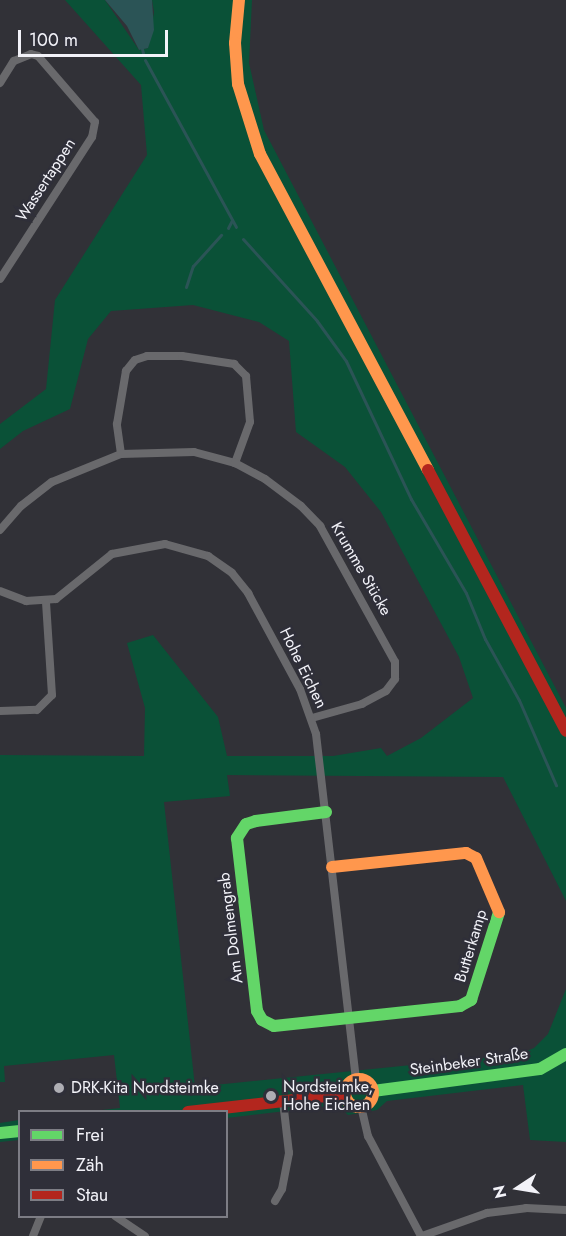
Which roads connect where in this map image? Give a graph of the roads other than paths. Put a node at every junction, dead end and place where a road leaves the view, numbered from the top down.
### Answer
1 (239, 0) edge
2 (0, 84) edge
3 (0, 279) edge
4 (121, 454) junction
5 (235, 464) junction
6 (0, 530) edge
7 (0, 591) edge
8 (46, 602) junction
9 (0, 711) edge
10 (312, 718) junction
11 (566, 731) edge
12 (326, 812) junction
13 (332, 867) junction
14 (351, 1018) junction
15 (566, 1054) edge
16 (356, 1079) junction
17 (373, 1091) junction
18 (345, 1094) junction
19 (283, 1101) junction
20 (361, 1106) junction
21 (205, 1110) edge
22 (18, 1131) edge
23 (0, 1133) edge
24 (275, 1201) dead end
25 (566, 1210) edge
26 (40, 1218) edge
27 (118, 1218) edge
28 (33, 1236) edge
29 (146, 1236) edge
30 (422, 1236) edge

1 - 11 street
2 - 3 street, Wassertappen
4 - 5 street, Krumme Stücke
4 - 5 street
4 - 6 street, Krumme Stücke
5 - 10 street, Krumme Stücke
7 - 8 street
8 - 9 street
8 - 10 street, Hohe Eichen
10 - 12 street, Hohe Eichen
12 - 13 street, Hohe Eichen
12 - 14 street, Am Dolmengrab
13 - 14 street, Hohe Eichen
13 - 14 street, Butterkamp
14 - 16 street, Hohe Eichen
15 - 17 street, Steinbeker Straße
16 - 17 street
16 - 18 street
17 - 20 street
18 - 19 street
18 - 20 street
19 - 21 street
19 - 24 street
20 - 30 street
22 - 23 street
25 - 30 street
26 - 28 street
27 - 29 street

